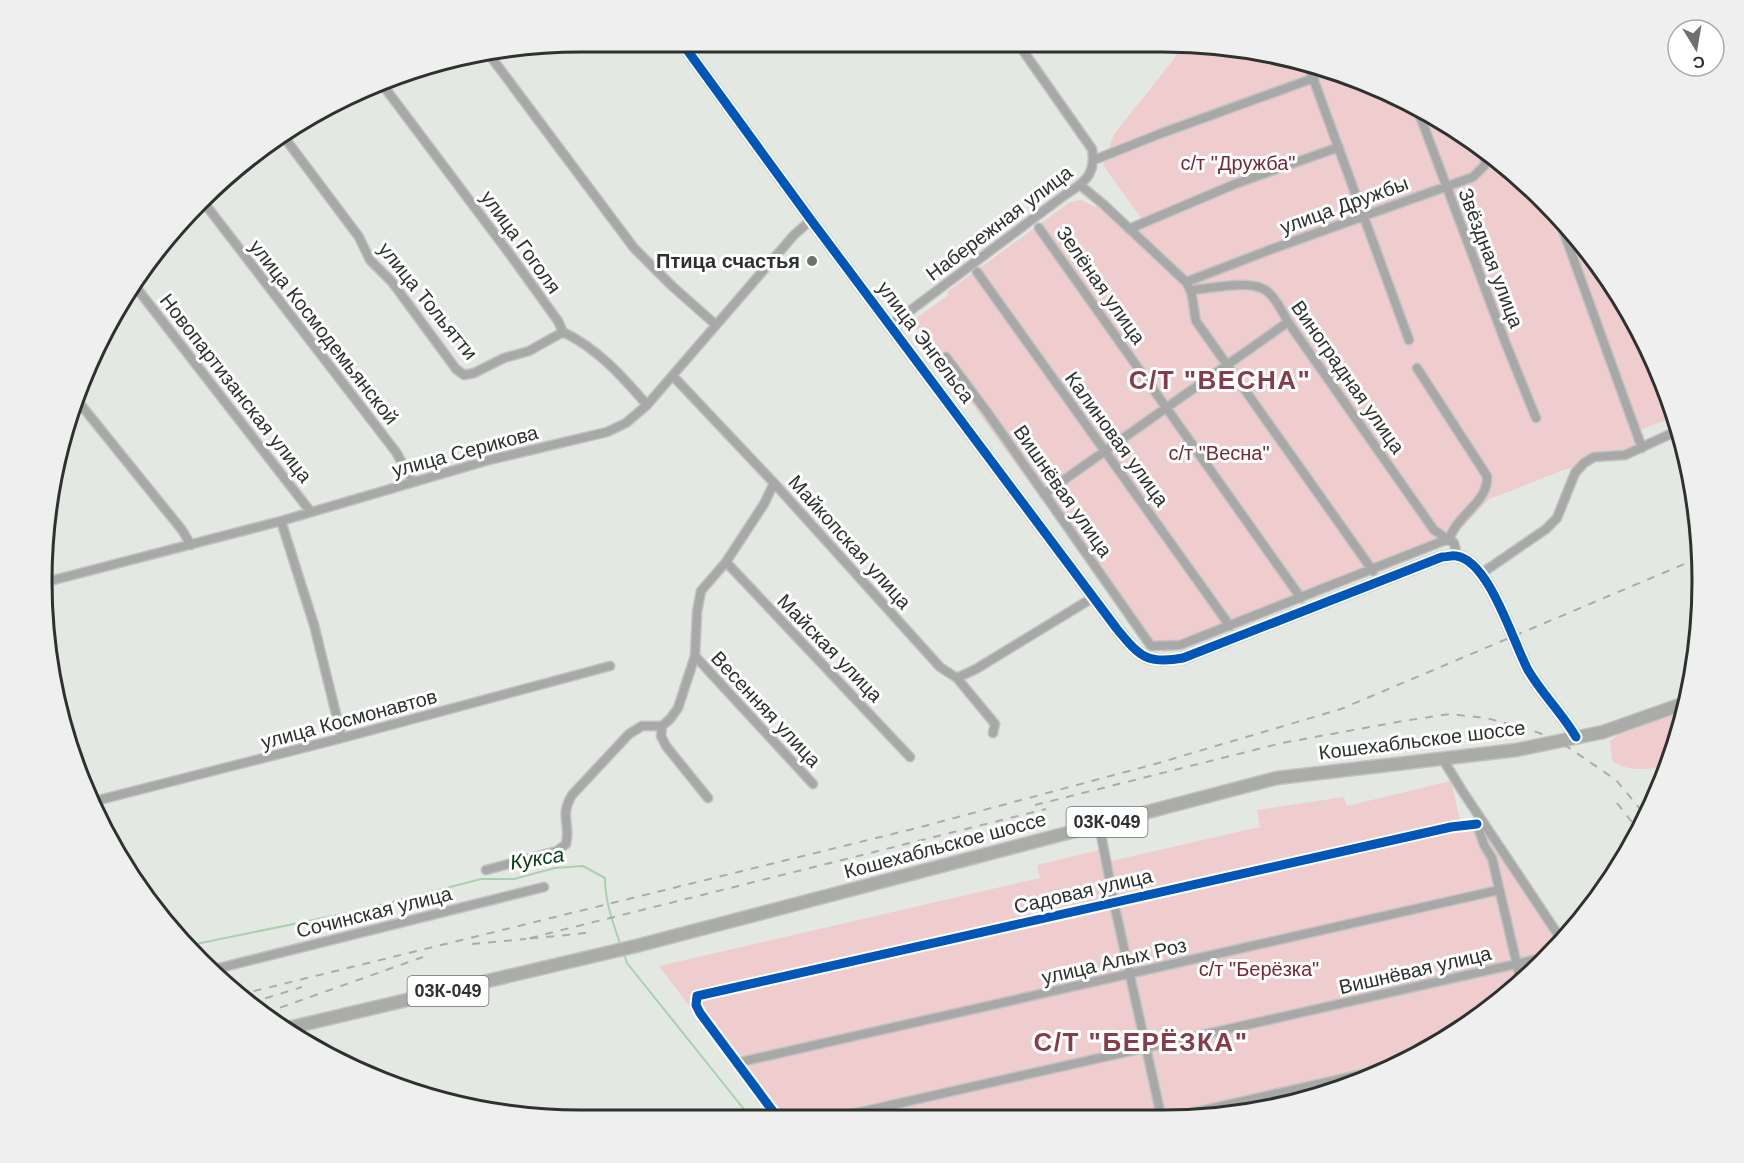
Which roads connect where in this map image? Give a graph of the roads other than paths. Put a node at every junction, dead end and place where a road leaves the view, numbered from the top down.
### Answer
1 (689, 52) edge
2 (1024, 52) edge
3 (493, 60) edge
4 (1311, 74) edge
5 (1312, 74) edge
6 (387, 90) edge
7 (1422, 120) edge
8 (288, 142) edge
9 (1339, 147) junction
10 (1094, 160) junction
11 (1485, 162) edge
12 (1080, 185) junction
13 (1446, 185) junction
14 (208, 206) edge
15 (1364, 216) junction
16 (811, 220) junction
17 (1039, 228) dead end
18 (1129, 229) junction
19 (1567, 242) edge
20 (977, 272) dead end
21 (1189, 286) junction
22 (140, 292) edge
23 (1288, 322) junction
24 (717, 325) junction
25 (891, 325) junction
26 (563, 332) junction
27 (1409, 340) dead end
28 (946, 357) dead end
29 (1226, 365) junction
30 (1417, 368) dead end
31 (673, 376) junction
32 (647, 405) junction
33 (83, 407) edge
34 (1168, 408) junction
35 (1536, 418) dead end
36 (1670, 434) edge
37 (1642, 448) junction
38 (1105, 452) junction
39 (413, 482) junction
40 (774, 483) junction
41 (1044, 494) junction
42 (310, 511) junction
43 (281, 521) junction
44 (1449, 540) junction
45 (191, 545) junction
46 (1457, 556) junction
47 (726, 562) junction
48 (1373, 570) junction
49 (1482, 573) junction
50 (52, 580) edge
51 (1094, 597) junction
52 (1301, 598) junction
53 (1230, 626) junction
54 (695, 656) junction
55 (610, 666) dead end
56 (957, 678) junction
57 (1676, 706) edge
58 (662, 726) junction
59 (993, 733) dead end
60 (342, 738) junction
61 (1576, 738) junction
62 (910, 757) dead end
63 (1442, 758) junction
64 (813, 784) dead end
65 (708, 798) dead end
66 (100, 800) edge
67 (1479, 822) junction
68 (1099, 824) junction
69 (486, 870) dead end
70 (544, 887) dead end
71 (1499, 891) junction
72 (1114, 903) junction
73 (1557, 933) edge
74 (1532, 961) edge
75 (1517, 964) junction
76 (220, 968) edge
77 (1519, 972) edge
78 (1130, 975) junction
79 (296, 1026) edge
80 (1146, 1046) junction
81 (736, 1063) junction
82 (1341, 1079) edge
83 (1218, 1107) edge
84 (772, 1110) edge
85 (869, 1110) edge
86 (1160, 1110) edge

1 - 16 street, улица Энгельса
2 - 10 street, Набережная улица
3 - 24 street
4 - 10 street
5 - 9 street
6 - 26 street, улица Гоголя
7 - 13 street, Звёздная улица
8 - 26 street, улица Тольятти
9 - 15 street
9 - 18 street
10 - 12 street, Набережная улица
11 - 13 street, улица Дружбы
12 - 18 street
12 - 25 street, Набережная улица
13 - 15 street, улица Дружбы
13 - 35 street, Звёздная улица
14 - 39 street, улица Космодемьянской
15 - 21 street, улица Дружбы
15 - 27 street
16 - 24 street, улица Серикова
16 - 25 street, улица Энгельса
17 - 34 street, Зелёная улица
18 - 21 street
19 - 37 street
20 - 38 street, Калиновая улица
21 - 23 street, Виноградная улица
21 - 29 street
22 - 42 street, Новопартизанская улица
23 - 29 street
23 - 44 street, Виноградная улица
24 - 31 street, улица Серикова
25 - 51 street, улица Энгельса
26 - 32 street, улица Гоголя
28 - 41 street, Вишнёвая улица
29 - 34 street
29 - 48 street
30 - 44 street
31 - 32 street, улица Серикова
31 - 40 street, Майкопская улица
32 - 39 street, улица Серикова
33 - 45 street
34 - 38 street
34 - 52 street, Зелёная улица
36 - 37 street
37 - 49 street
38 - 41 street
38 - 53 street, Калиновая улица
39 - 42 street, улица Серикова
40 - 47 street
40 - 56 street, Майкопская улица
41 - 53 street, Вишнёвая улица
42 - 43 street, улица Серикова
43 - 45 street, улица Серикова
43 - 60 street
44 - 46 street
44 - 48 street
45 - 50 street, улица Серикова
46 - 49 street
46 - 51 street, улица Энгельса
47 - 54 street
47 - 62 street, Майская улица
48 - 52 street
49 - 61 street
51 - 56 street
52 - 53 street
54 - 58 street
54 - 64 street, Весенняя улица
55 - 60 street, улица Космонавтов
56 - 59 street, Майкопская улица
57 - 61 main road, Кошехабльское шоссе / 03К-049
58 - 65 street
58 - 69 street
60 - 66 street, улица Космонавтов
61 - 63 main road, Кошехабльское шоссе / 03К-049
63 - 67 street
63 - 68 main road, Кошехабльское шоссе / 03К-049
67 - 71 street
67 - 72 street, Садовая улица
67 - 73 street
68 - 72 street
68 - 79 main road, Кошехабльское шоссе / 03К-049
70 - 76 street, Сочинская улица
71 - 75 street
71 - 78 street, улица Алых Роз
72 - 78 street
72 - 81 street, Садовая улица
74 - 75 street, Вишнёвая улица
75 - 77 street
75 - 80 street, Вишнёвая улица
78 - 80 street
78 - 81 street, улица Алых Роз
80 - 85 street, Вишнёвая улица
80 - 86 street
81 - 84 street
82 - 83 street

